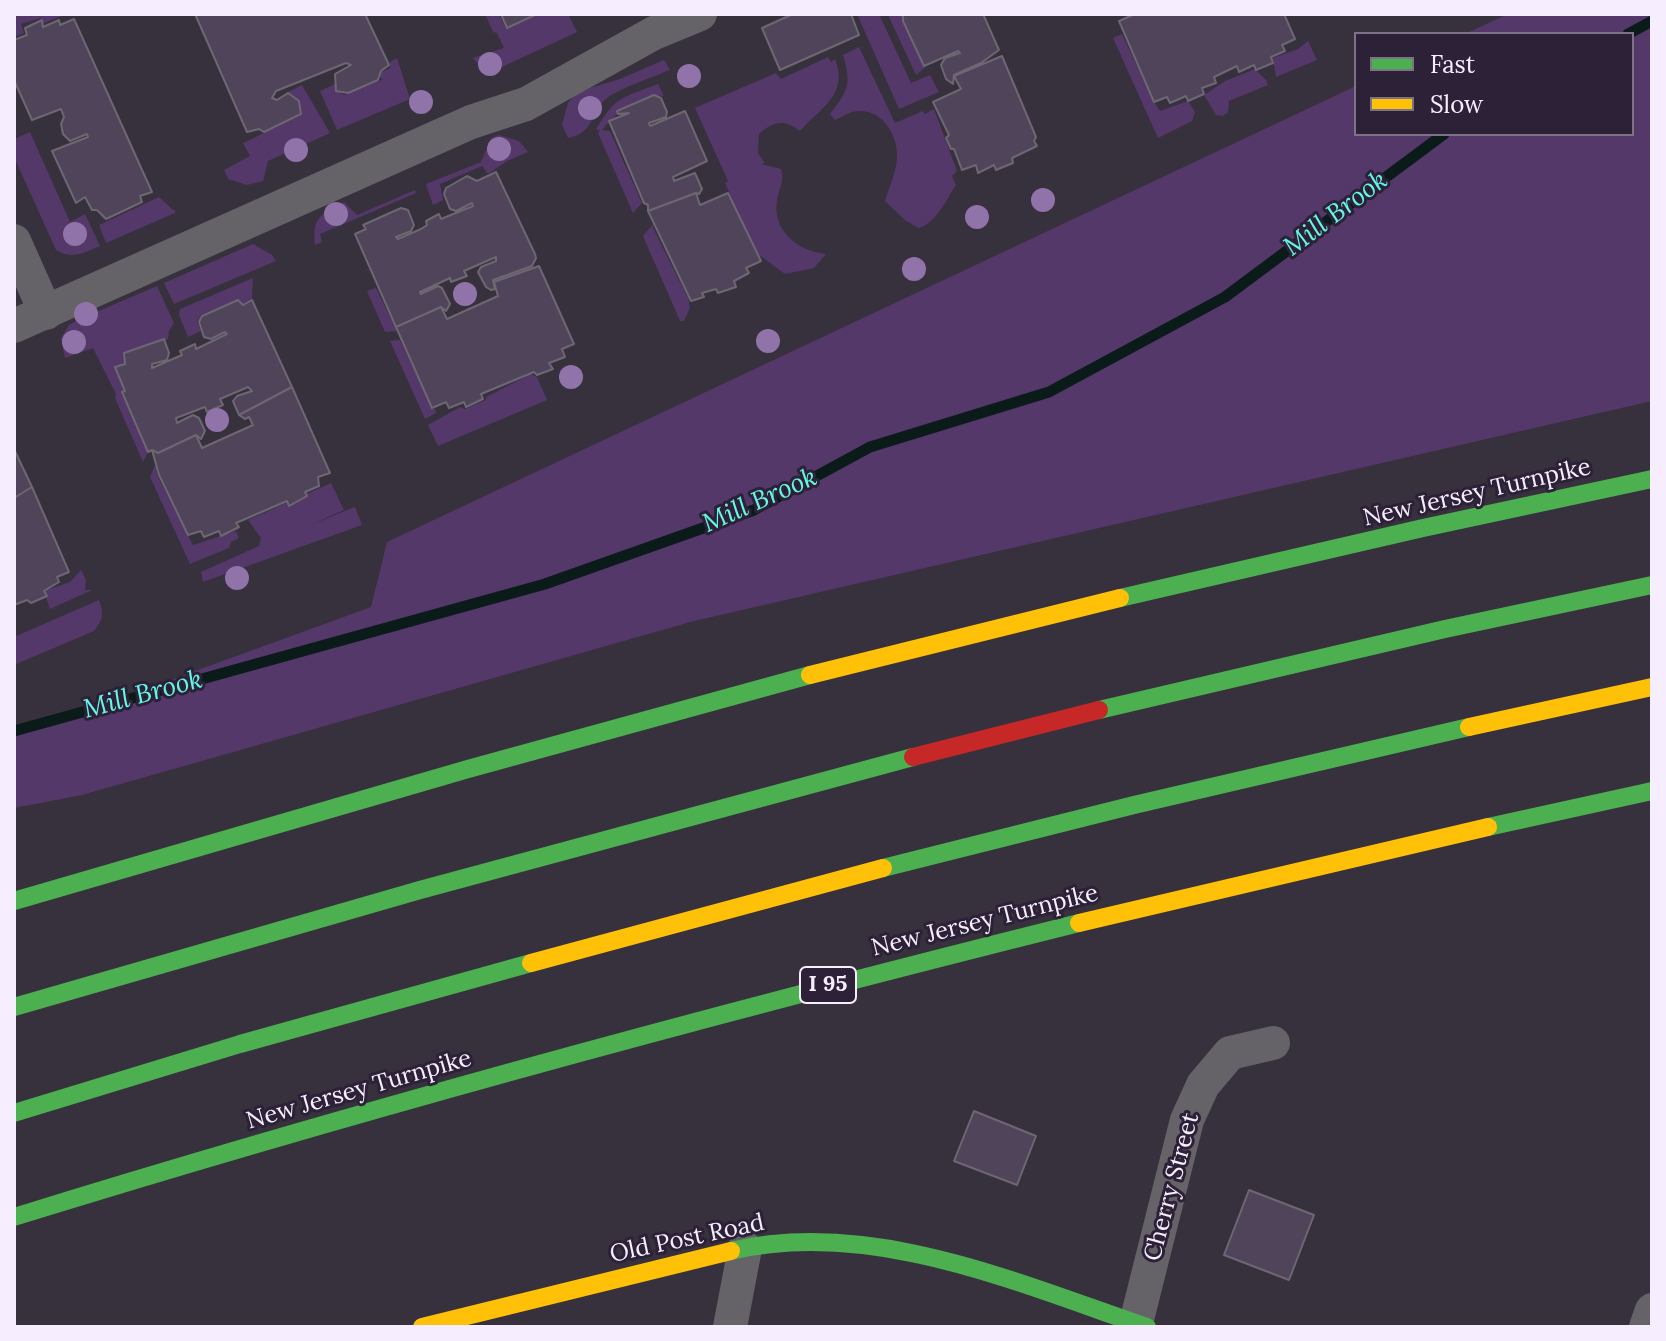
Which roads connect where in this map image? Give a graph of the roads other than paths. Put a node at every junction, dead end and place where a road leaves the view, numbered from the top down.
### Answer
1 (700, 14) edge
2 (14, 241) edge
3 (46, 313) junction
4 (14, 326) edge
5 (1652, 479) edge
6 (1652, 585) edge
7 (1652, 687) edge
8 (1652, 791) edge
9 (14, 901) edge
10 (14, 1007) edge
11 (1273, 1043) dead end
12 (14, 1113) edge
13 (14, 1217) edge
14 (745, 1248) junction
15 (1652, 1310) edge
16 (1140, 1326) edge
17 (422, 1327) edge
18 (730, 1327) edge
19 (1646, 1327) edge

1 - 3 street
2 - 3 street
3 - 4 street
5 - 9 main road, New Jersey Turnpike
6 - 10 main road
7 - 12 main road
8 - 13 main road, New Jersey Turnpike / I 95
11 - 16 street, Cherry Street
14 - 16 main road, Old Post Road
14 - 17 main road, Old Post Road
14 - 18 street
15 - 19 street

